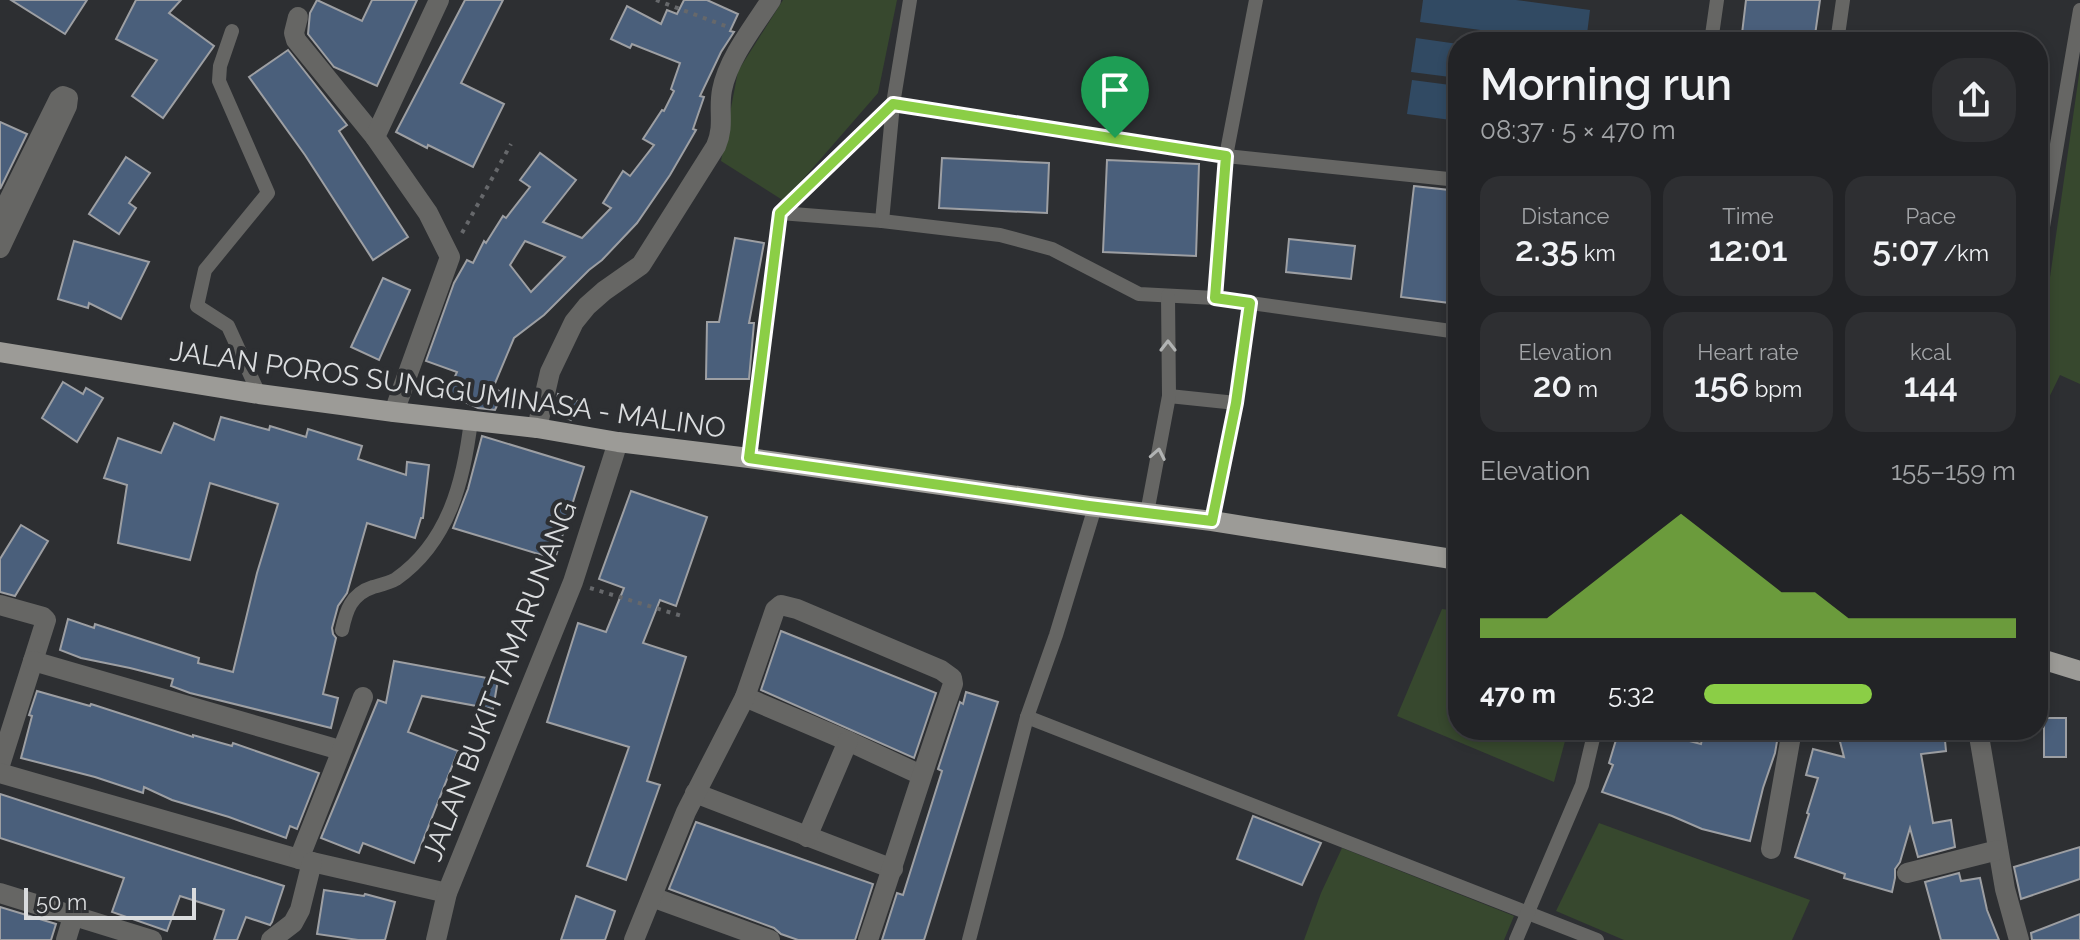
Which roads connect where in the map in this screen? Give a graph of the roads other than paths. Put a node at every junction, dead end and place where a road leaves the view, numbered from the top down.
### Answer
1 (439, 0) edge
2 (771, 0) edge
3 (910, 0) edge
4 (1256, 0) edge
5 (1717, 0) edge
6 (1843, 0) edge
7 (2080, 10) edge
8 (298, 17) dead end
9 (232, 31) dead end
10 (1712, 32) edge
11 (1838, 32) edge
12 (893, 104) junction
13 (375, 137) junction
14 (1226, 156) junction
15 (1448, 179) edge
16 (2048, 197) edge
17 (780, 213) junction
18 (0, 218) edge
19 (882, 221) junction
20 (0, 248) edge
21 (1168, 296) junction
22 (1215, 298) junction
23 (1250, 303) junction
24 (1448, 331) edge
25 (0, 352) edge
26 (259, 394) junction
27 (1169, 396) junction
28 (1236, 403) junction
29 (394, 412) junction
30 (471, 420) junction
31 (537, 428) junction
32 (618, 442) junction
33 (749, 458) junction
34 (1095, 507) junction
35 (1147, 513) junction
36 (1212, 521) junction
37 (1448, 558) edge
38 (0, 605) edge
39 (342, 630) dead end
40 (33, 661) junction
41 (2048, 661) edge
42 (2080, 671) edge
43 (363, 697) dead end
44 (745, 697) junction
45 (1027, 717) junction
46 (1593, 740) edge
47 (1790, 740) edge
48 (1980, 740) edge
49 (848, 741) junction
50 (340, 750) junction
51 (0, 765) edge
52 (0, 773) edge
53 (921, 775) junction
54 (695, 793) junction
55 (807, 837) junction
56 (1771, 849) dead end
57 (1998, 850) junction
58 (305, 860) junction
59 (893, 869) junction
60 (1907, 873) dead end
61 (0, 893) edge
62 (447, 893) junction
63 (652, 897) junction
64 (1527, 913) junction
65 (73, 917) junction
66 (66, 940) edge
67 (152, 940) edge
68 (271, 940) edge
69 (436, 940) edge
70 (634, 940) edge
71 (770, 940) edge
72 (868, 940) edge
73 (969, 940) edge
74 (1516, 940) edge
75 (1597, 940) edge
76 (2019, 940) edge

1 - 13 street
2 - 31 street
3 - 12 lane
4 - 14 lane
5 - 10 lane
6 - 11 lane
7 - 16 lane
8 - 13 street
9 - 26 lane
12 - 14 lane
12 - 17 lane
12 - 19 lane
13 - 29 street
14 - 15 lane
14 - 22 lane
17 - 19 lane
17 - 33 lane
18 - 20 street
19 - 21 lane
21 - 22 lane
27 -> 21 lane
22 - 23 lane
23 - 24 lane
23 - 28 lane
25 - 26 main road, JALAN POROS SUNGGUMINASA - MALINO
26 - 29 main road, JALAN POROS SUNGGUMINASA - MALINO
27 - 28 lane
35 -> 27 lane
28 - 36 lane
29 - 30 main road, JALAN POROS SUNGGUMINASA - MALINO
30 - 31 main road, JALAN POROS SUNGGUMINASA - MALINO
30 - 39 lane
31 - 32 main road, JALAN POROS SUNGGUMINASA - MALINO
32 - 33 main road, JALAN POROS SUNGGUMINASA - MALINO
32 - 62 street, JALAN BUKIT TAMARUNANG
33 - 34 main road, JALAN POROS SUNGGUMINASA - MALINO
34 - 35 main road, JALAN POROS SUNGGUMINASA - MALINO
34 - 45 lane
35 - 36 main road, JALAN POROS SUNGGUMINASA - MALINO
36 - 37 main road, JALAN POROS SUNGGUMINASA - MALINO
38 - 40 street
40 - 50 street
40 - 51 street
41 - 42 main road
43 - 50 street
44 - 49 street
44 - 53 street
44 - 54 street
45 - 64 lane
45 - 73 lane
46 - 64 lane
47 - 56 street
48 - 57 street
49 - 53 street
49 - 55 street
50 - 58 street
52 - 58 street
53 - 59 street
54 - 55 street
54 - 63 street
55 - 59 street
57 - 60 street
57 - 76 street
58 - 62 street
58 - 68 street
59 - 72 street
61 - 65 street
62 - 69 street, JALAN BUKIT TAMARUNANG
63 - 70 street
63 - 71 street
64 - 74 lane
64 - 75 lane
65 - 66 street
65 - 67 street

